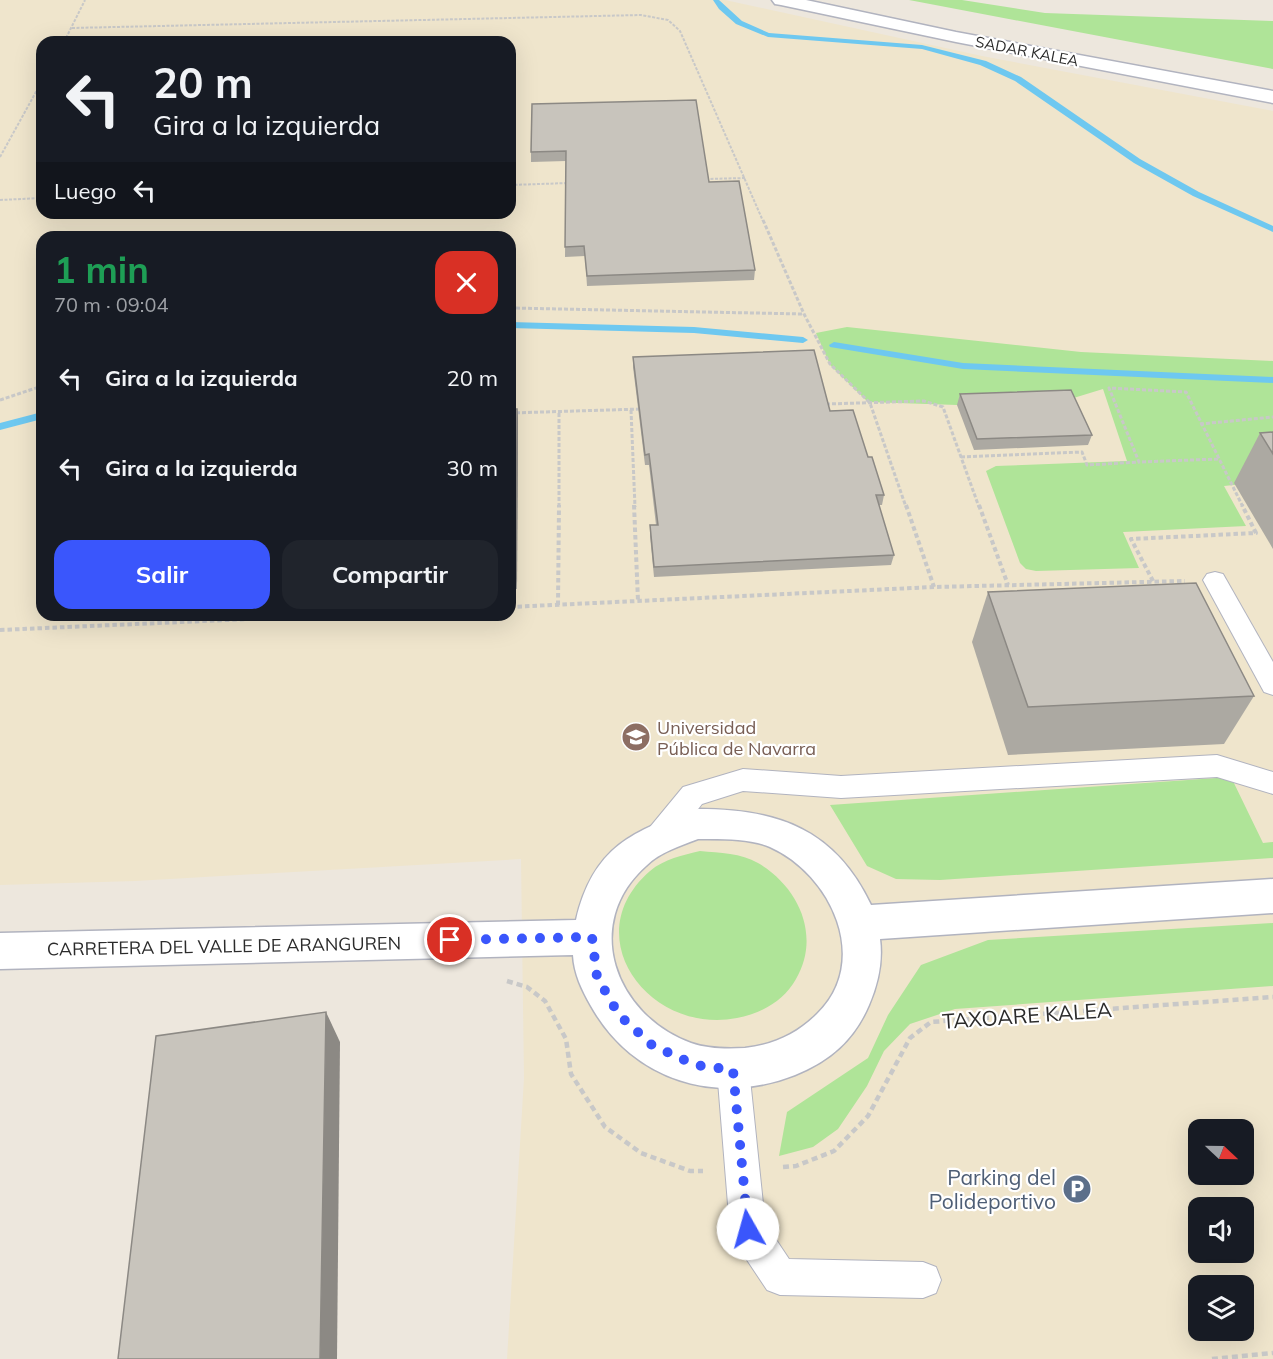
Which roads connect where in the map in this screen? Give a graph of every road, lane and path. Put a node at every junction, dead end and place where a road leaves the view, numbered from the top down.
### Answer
1 (85, 0) edge
2 (781, 0) edge
3 (855, 0) edge
4 (72, 28) junction
5 (67, 36) edge
6 (1273, 81) edge
7 (36, 92) edge
8 (1273, 97) edge
9 (0, 157) edge
10 (746, 178) junction
11 (699, 179) edge
12 (569, 183) edge
13 (516, 185) edge
14 (36, 198) edge
15 (0, 200) edge
16 (516, 308) edge
17 (804, 314) junction
18 (36, 388) edge
19 (0, 400) edge
20 (870, 403) junction
21 (822, 404) edge
22 (631, 410) junction
23 (643, 410) edge
24 (559, 412) junction
25 (516, 413) edge
26 (1273, 417) edge
27 (1200, 424) junction
28 (961, 457) junction
29 (1218, 459) junction
30 (1138, 462) junction
31 (1215, 580) joint
32 (1153, 581) junction
33 (1008, 585) junction
34 (934, 587) junction
35 (638, 601) junction
36 (558, 605) junction
37 (516, 607) edge
38 (204, 621) edge
39 (0, 630) edge
40 (1273, 685) edge
41 (1273, 783) edge
42 (660, 836) junction
43 (1273, 896) edge
44 (859, 923) junction
45 (592, 937) junction
46 (0, 951) edge
47 (497, 978) dead end
48 (1273, 997) edge
49 (733, 1070) junction
50 (741, 1170) junction
51 (923, 1280) dead end
52 (1273, 1353) edge
53 (1212, 1359) edge

1 - 4 path
2 - 8 street, SADAR KALEA
3 - 6 street, SADAR KALEA
4 - 5 path
4 - 10 path
7 - 9 path
10 - 11 path
10 - 17 path
12 - 13 path
14 - 15 path
16 - 17 path
17 - 20 path
18 - 19 path
20 - 21 path
20 - 28 path
20 - 34 path
22 - 23 path
22 - 24 path
22 - 35 path
24 - 25 path
24 - 36 path
26 - 27 path
27 - 29 path
27 - 30 path
28 - 30 path
28 - 33 path
29 - 30 path
29 - 32 path
31 - 32 path
31 - 40 lane
32 - 33 path
33 - 34 path
34 - 35 path
35 - 36 path
36 - 37 path
38 - 39 path
41 - 42 lane
42 - 44 street
42 - 45 street
43 - 44 street
44 - 49 street
45 - 46 street, CARRETERA DEL VALLE DE ARANGUREN
45 - 49 street
47 - 50 path
48 - 50 path, TAXOARE KALEA
49 - 50 lane
50 - 51 lane
52 - 53 path

